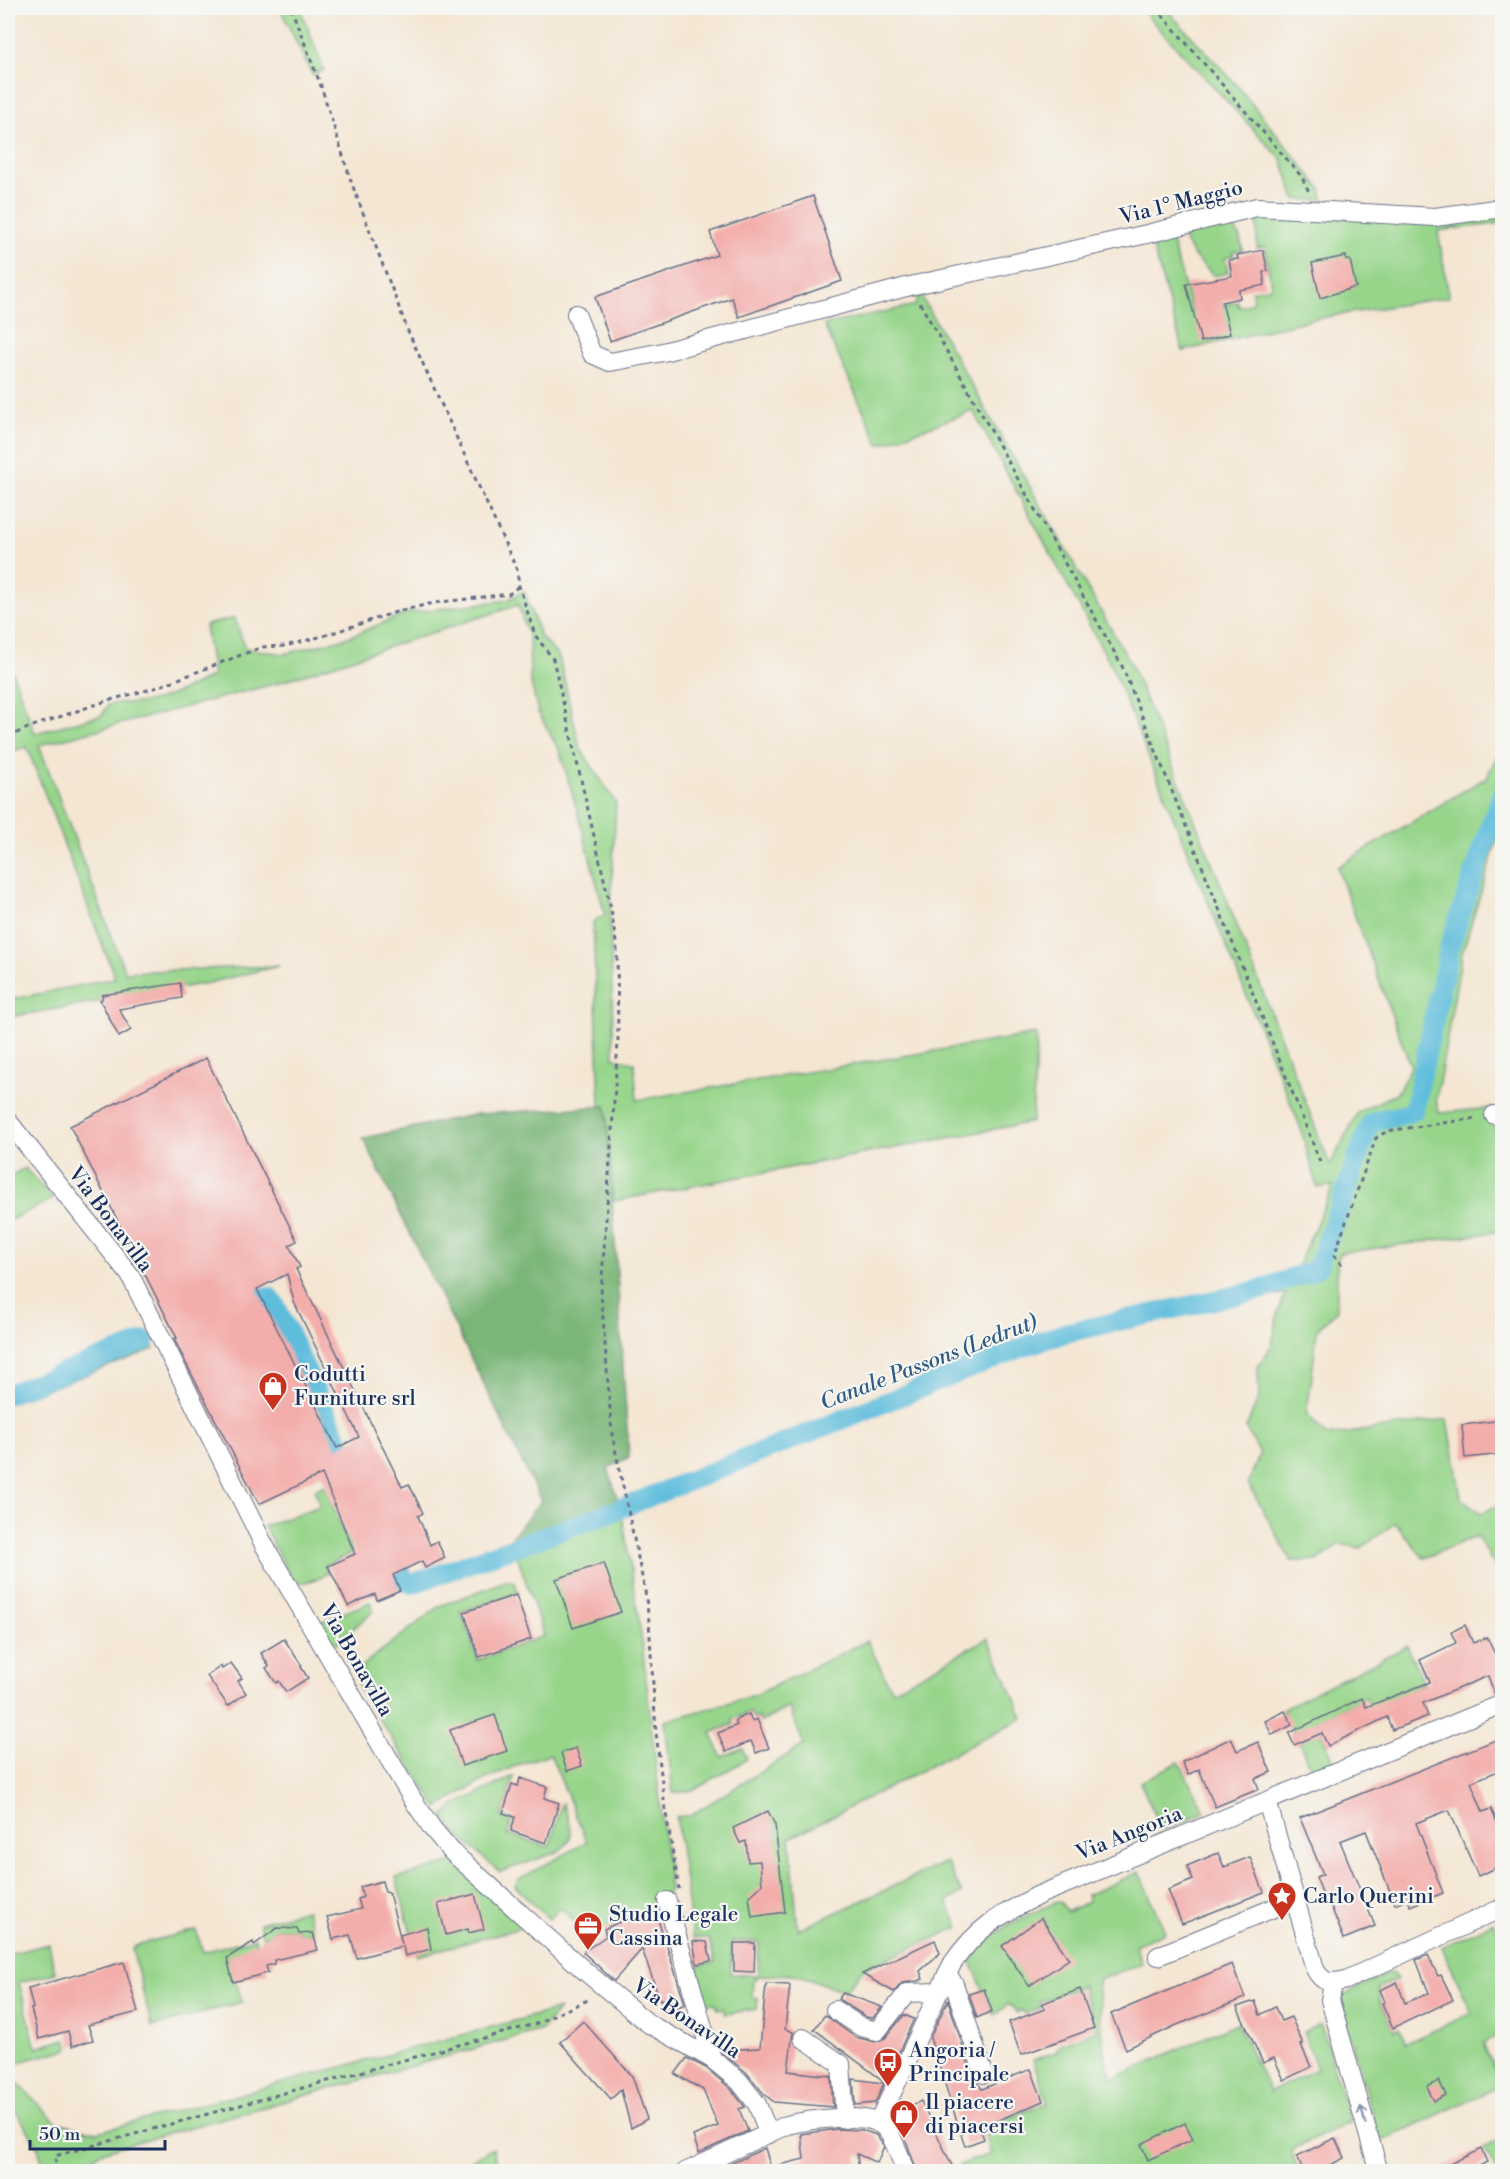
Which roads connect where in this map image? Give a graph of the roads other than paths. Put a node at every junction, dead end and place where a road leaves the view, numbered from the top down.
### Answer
1 (1503, 208) edge
2 (576, 314) dead end
3 (8, 1121) edge
4 (1503, 1704) edge
5 (1267, 1801) junction
6 (673, 1899) road end
7 (1295, 1899) junction
8 (1503, 1908) edge
9 (1158, 1956) dead end
10 (947, 1974) junction
11 (1331, 1983) junction
12 (938, 1992) junction
13 (835, 2010) dead end
14 (803, 2038) dead end
15 (712, 2059) junction
16 (984, 2074) dead end
17 (845, 2119) junction
18 (878, 2123) junction
19 (769, 2134) junction
20 (685, 2172) edge
21 (906, 2172) edge
22 (1379, 2172) edge

1 - 2 street, Via 1° Maggio
3 - 15 street, Via Bonavilla
4 - 5 street, Via Angoria
5 - 7 street
5 - 10 street, Via Angoria
6 - 15 street
7 - 9 street
7 - 11 street
8 - 11 street
10 - 12 street, Via Angoria
10 - 16 street
22 -> 11 street
12 - 13 street
12 - 18 street, Via Angoria
14 - 17 street
15 - 19 street, Via Bonavilla
17 - 18 street
17 - 19 street
18 - 21 street
19 - 20 street

